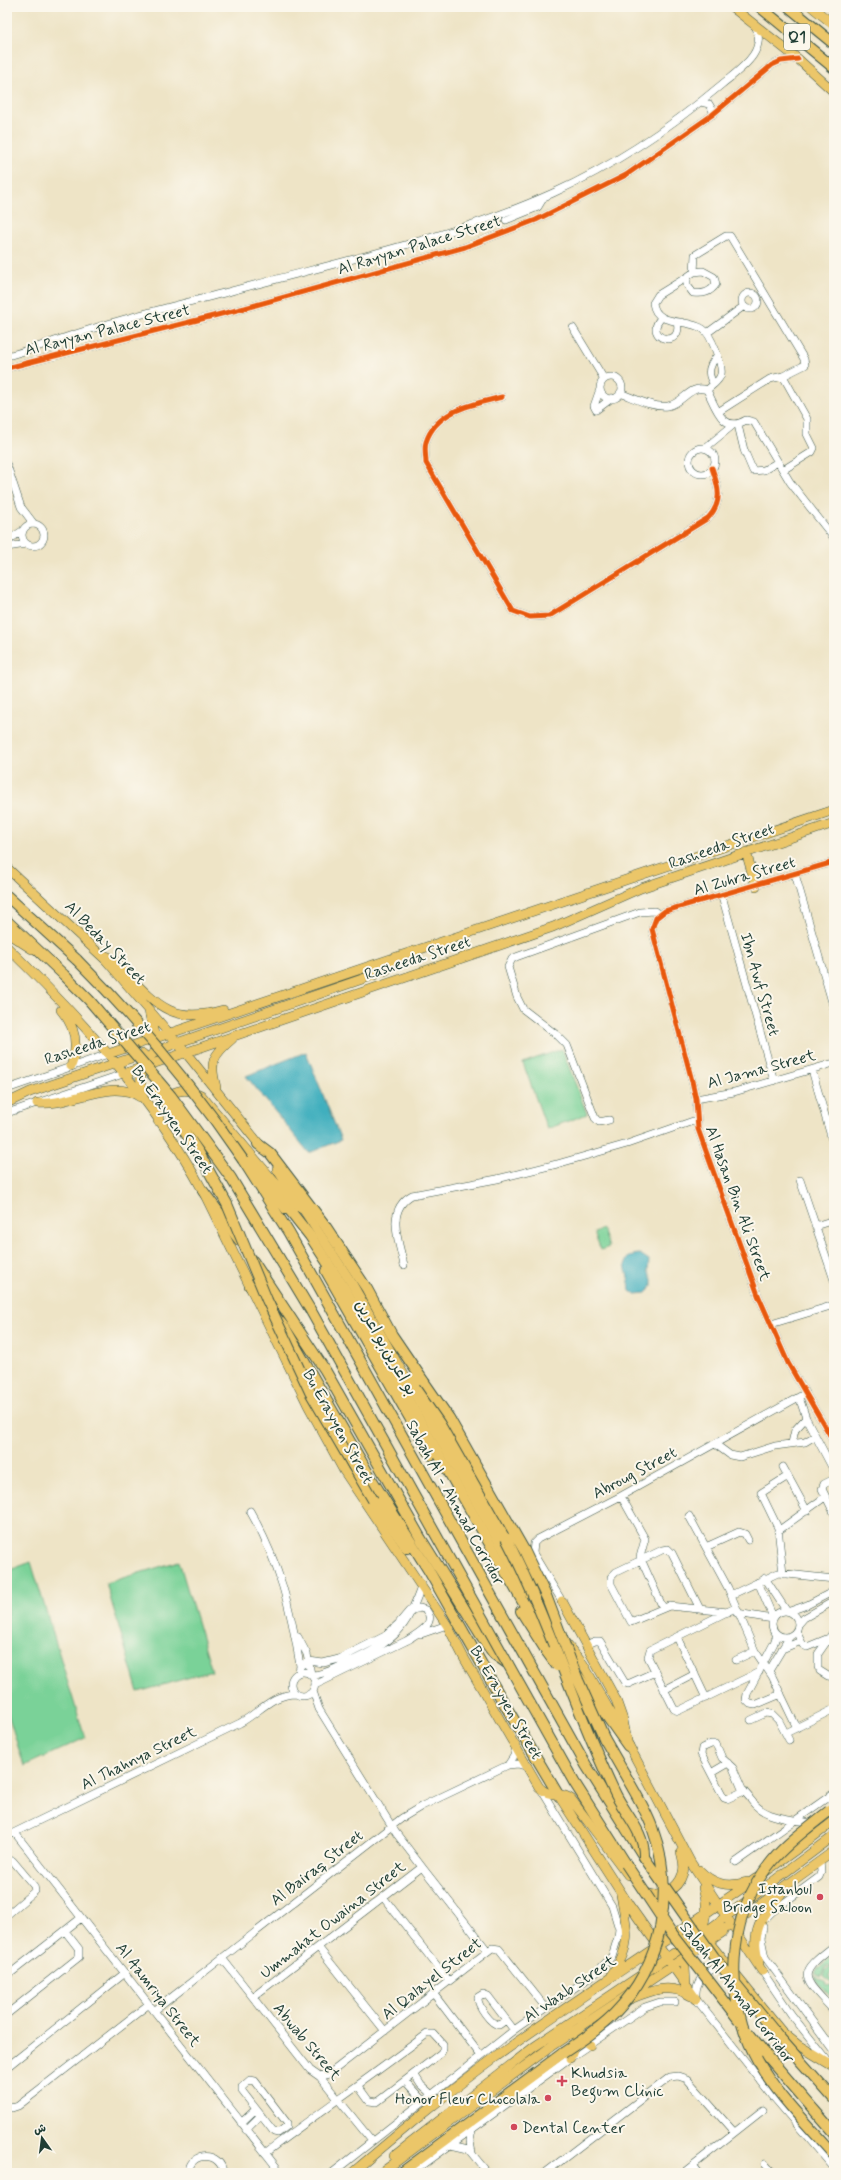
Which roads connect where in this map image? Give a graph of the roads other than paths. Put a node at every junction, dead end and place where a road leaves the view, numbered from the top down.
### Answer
1 (732, 7) edge
2 (760, 7) edge
3 (788, 7) edge
4 (812, 7) edge
5 (752, 23) junction
6 (834, 25) edge
7 (834, 44) edge
8 (798, 59) junction
9 (834, 68) edge
10 (834, 92) edge
11 (700, 102) junction
12 (712, 115) junction
13 (544, 197) junction
14 (502, 213) junction
15 (506, 220) junction
16 (512, 230) junction
17 (694, 272) junction
18 (687, 277) junction
19 (744, 306) dead end
20 (662, 318) junction
21 (677, 322) junction
22 (573, 328) dead end
23 (707, 333) junction
24 (7, 356) edge
25 (718, 356) junction
26 (7, 368) edge
27 (783, 376) junction
28 (604, 379) junction
29 (714, 384) junction
30 (600, 389) junction
31 (707, 390) junction
32 (620, 393) junction
33 (502, 397) dead end
34 (612, 398) junction
35 (718, 412) junction
36 (735, 426) junction
37 (705, 448) junction
38 (778, 462) junction
39 (7, 465) edge
40 (712, 468) junction
41 (783, 470) junction
42 (21, 507) junction
43 (34, 524) junction
44 (22, 530) junction
45 (834, 538) edge
46 (7, 541) edge
47 (26, 544) junction
48 (7, 547) edge
49 (834, 810) edge
50 (834, 823) edge
51 (746, 852) junction
52 (834, 862) edge
53 (7, 868) edge
54 (795, 874) junction
55 (756, 886) junction
56 (7, 896) edge
57 (722, 896) junction
58 (661, 914) junction
59 (7, 921) edge
60 (7, 933) edge
61 (7, 947) edge
62 (100, 954) junction
63 (405, 955) junction
64 (340, 978) junction
65 (52, 991) junction
66 (148, 1007) junction
67 (834, 1008) edge
68 (170, 1034) junction
69 (235, 1036) junction
70 (156, 1038) junction
71 (177, 1043) junction
72 (132, 1046) junction
73 (186, 1053) junction
74 (108, 1054) junction
75 (148, 1054) junction
76 (834, 1063) edge
77 (115, 1064) junction
78 (71, 1066) junction
79 (142, 1067) junction
80 (812, 1070) junction
81 (123, 1074) junction
82 (157, 1079) junction
83 (774, 1081) junction
84 (7, 1089) edge
85 (216, 1090) junction
86 (696, 1098) junction
87 (143, 1099) junction
88 (7, 1103) edge
89 (37, 1103) junction
90 (7, 1113) edge
91 (609, 1120) dead end
92 (696, 1120) junction
93 (158, 1121) junction
94 (258, 1144) junction
95 (834, 1147) edge
96 (243, 1160) junction
97 (800, 1180) dead end
98 (203, 1191) junction
99 (282, 1204) junction
100 (305, 1210) junction
101 (834, 1220) edge
102 (815, 1226) junction
103 (404, 1265) dead end
104 (834, 1280) edge
105 (250, 1286) junction
106 (834, 1305) edge
107 (771, 1324) junction
108 (397, 1341) junction
109 (806, 1393) junction
110 (799, 1397) junction
111 (806, 1418) junction
112 (815, 1436) junction
113 (834, 1442) edge
114 (792, 1443) junction
115 (715, 1444) junction
116 (783, 1468) dead end
117 (834, 1471) edge
118 (788, 1476) junction
119 (834, 1479) edge
120 (621, 1496) junction
121 (825, 1497) junction
122 (250, 1511) dead end
123 (807, 1511) junction
124 (834, 1513) edge
125 (689, 1516) dead end
126 (778, 1531) junction
127 (748, 1540) dead end
128 (706, 1547) junction
129 (641, 1560) junction
130 (783, 1574) junction
131 (766, 1578) junction
132 (834, 1579) edge
133 (758, 1582) junction
134 (422, 1584) junction
135 (834, 1591) edge
136 (731, 1595) junction
137 (442, 1596) junction
138 (562, 1601) junction
139 (834, 1601) edge
140 (663, 1608) junction
141 (413, 1609) junction
142 (700, 1609) junction
143 (736, 1611) junction
144 (788, 1611) junction
145 (728, 1612) junction
146 (544, 1616) junction
147 (773, 1618) junction
148 (447, 1625) junction
149 (797, 1628) junction
150 (295, 1630) junction
151 (834, 1631) edge
152 (777, 1634) junction
153 (790, 1636) junction
154 (677, 1637) junction
155 (829, 1638) junction
156 (406, 1641) junction
157 (801, 1641) junction
158 (586, 1646) junction
159 (782, 1649) junction
160 (755, 1651) junction
161 (736, 1660) dead end
162 (309, 1661) junction
163 (764, 1663) junction
164 (508, 1664) junction
165 (300, 1669) junction
166 (769, 1671) junction
167 (655, 1672) junction
168 (759, 1672) junction
169 (695, 1674) junction
170 (311, 1675) junction
171 (834, 1677) edge
172 (290, 1684) junction
173 (314, 1688) junction
174 (664, 1690) junction
175 (296, 1694) junction
176 (781, 1694) junction
177 (304, 1696) junction
178 (277, 1698) junction
179 (706, 1698) junction
180 (759, 1704) junction
181 (834, 1708) edge
182 (319, 1709) junction
183 (763, 1715) junction
184 (751, 1720) dead end
185 (797, 1728) junction
186 (604, 1738) junction
187 (516, 1746) junction
188 (628, 1746) junction
189 (728, 1763) junction
190 (508, 1765) junction
191 (528, 1767) junction
192 (711, 1773) junction
193 (542, 1790) junction
194 (834, 1793) edge
195 (560, 1796) junction
196 (748, 1796) junction
197 (818, 1806) junction
198 (831, 1809) edge
199 (794, 1821) junction
200 (834, 1821) edge
201 (810, 1824) junction
202 (392, 1825) junction
203 (15, 1833) junction
204 (7, 1836) edge
205 (834, 1836) edge
206 (811, 1838) junction
207 (677, 1839) junction
208 (834, 1851) edge
209 (644, 1858) junction
210 (7, 1860) edge
211 (820, 1861) junction
212 (736, 1862) dead end
213 (420, 1863) junction
214 (691, 1863) junction
215 (626, 1864) joint
216 (700, 1877) junction
217 (756, 1879) junction
218 (791, 1881) junction
219 (638, 1888) junction
220 (620, 1891) junction
221 (383, 1897) junction
222 (717, 1905) junction
223 (734, 1909) junction
224 (706, 1913) junction
225 (7, 1914) edge
226 (724, 1916) junction
227 (746, 1916) junction
228 (81, 1918) junction
229 (731, 1926) junction
230 (65, 1931) junction
231 (674, 1936) junction
232 (618, 1938) joint
233 (697, 1938) junction
234 (708, 1942) junction
235 (658, 1946) junction
236 (834, 1946) edge
237 (318, 1947) junction
238 (488, 1950) junction
239 (648, 1953) junction
240 (687, 1957) junction
241 (222, 1958) junction
242 (669, 1963) junction
243 (658, 1966) junction
244 (732, 1970) junction
245 (762, 1972) junction
246 (125, 1973) junction
247 (7, 1976) edge
248 (609, 1979) junction
249 (449, 1981) junction
250 (686, 1986) junction
251 (433, 1993) junction
252 (253, 1997) junction
253 (696, 1999) junction
254 (675, 2002) dead end
255 (149, 2004) junction
256 (546, 2008) junction
257 (606, 2009) junction
258 (154, 2011) junction
259 (834, 2011) edge
260 (7, 2014) edge
261 (506, 2020) dead end
262 (582, 2025) junction
263 (514, 2030) junction
264 (385, 2031) junction
265 (579, 2037) junction
266 (590, 2045) junction
267 (834, 2051) edge
268 (567, 2055) junction
269 (481, 2056) junction
270 (7, 2067) edge
271 (833, 2067) edge
272 (414, 2074) junction
273 (320, 2077) junction
274 (405, 2081) junction
275 (358, 2086) junction
276 (431, 2094) junction
277 (337, 2099) junction
278 (834, 2099) edge
279 (423, 2101) junction
280 (7, 2106) edge
281 (763, 2110) dead end
282 (258, 2112) junction
283 (240, 2122) junction
284 (246, 2130) junction
285 (472, 2130) junction
286 (734, 2132) junction
287 (834, 2133) edge
288 (372, 2141) junction
289 (451, 2145) junction
290 (472, 2153) junction
291 (265, 2154) junction
292 (834, 2155) edge
293 (765, 2164) dead end
294 (693, 2165) junction
295 (834, 2168) edge
296 (189, 2173) edge
297 (223, 2173) edge
298 (281, 2173) edge
299 (332, 2173) edge
300 (352, 2173) edge
301 (373, 2173) edge
302 (382, 2173) edge
303 (402, 2173) edge
304 (412, 2173) edge
305 (488, 2173) edge
306 (545, 2173) edge
307 (683, 2173) edge
308 (699, 2173) edge
309 (773, 2173) edge

1 - 5 main road
2 - 9 highway, Q1
3 - 7 highway, Q1
4 - 6 main road
5 - 8 main road
5 - 11 street, Al Rayyan Palace Street
8 - 10 main road
8 - 12 street, Al Rayyan Palace Street
11 - 12 street
11 - 13 street, Al Rayyan Palace Street
12 - 16 street, Al Rayyan Palace Street
13 - 14 street, Al Rayyan Palace Street
13 - 15 street
14 - 15 street
14 - 24 street, Al Rayyan Palace Street
15 - 16 street
16 - 26 street, Al Rayyan Palace Street
17 - 18 street
17 - 18 street
17 - 27 street
18 - 20 street
19 - 23 street
20 - 21 street
20 - 21 street
21 - 23 street
22 - 28 street
23 - 25 street
25 - 29 street
25 - 29 street
27 - 35 street
27 - 41 street
28 - 30 street
28 - 32 street
29 - 31 street
30 - 34 street
30 - 34 street
31 - 32 street
31 - 35 street
32 - 34 street
33 - 40 street
35 - 36 street
36 - 37 street
36 - 38 street
36 - 38 street
37 - 40 street
37 - 40 street
38 - 41 street
39 - 42 street
41 - 45 street
42 - 43 street
42 - 44 street
43 - 44 street
43 - 47 street
44 - 46 street
44 - 47 street
47 - 48 street
49 - 63 main road, Rasheeda Street
50 - 51 main road, Rasheeda Street
51 - 55 main road
51 - 69 main road, Rasheeda Street
52 - 54 street, Al Zuhra Street
53 - 62 main road, Al Beday Street
54 - 55 street, Al Zuhra Street
54 - 67 street
55 - 57 street, Al Zuhra Street
56 - 96 highway, Bu Erayyen Street, bridge
57 - 58 street, Al Zuhra Street
57 - 83 street, Ibn Awf Street
58 - 86 street, Al Hasan Bin Ali Street
58 - 91 street
59 - 82 highway, Bu Erayyen Street, bridge
60 - 72 main road
61 - 65 main road, Bu Erayyen Street
62 - 64 main road
62 - 66 main road, Al Beday Street
63 - 64 main road, Rasheeda Street
63 - 71 main road
64 - 68 main road, Rasheeda Street
65 - 74 main road, Bu Erayyen Street
65 - 78 main road
66 - 68 main road, Al Beday Street
66 - 70 main road
68 - 70 main road, Rasheeda Street
68 - 71 main road, Al Beday Street
69 - 73 main road, Rasheeda Street
69 - 85 main road
70 - 72 main road, Rasheeda Street
70 - 75 main road
71 - 73 main road
71 - 75 main road
72 - 74 main road, Rasheeda Street
72 - 75 main road
73 - 75 main road
73 - 79 main road, Rasheeda Street
73 - 85 main road
74 - 77 main road, Bu Erayyen Street
74 - 78 street, Rasheeda Street
75 - 77 main road
75 - 79 main road
76 - 80 street, Al Jama Street
77 - 81 main road, Bu Erayyen Street
77 - 88 main road
78 - 84 street, Rasheeda Street
79 - 81 main road, Rasheeda Street
79 - 87 main road
80 - 83 street, Al Jama Street
80 - 95 street
81 - 87 main road, Bu Erayyen Street
81 - 89 street, Rasheeda Street
82 - 137 highway, bridge
82 - 164 highway, Bu Erayyen Street, bridge
83 - 86 street, Al Jama Street
85 - 94 main road
86 - 92 street, Al Hasan Bin Ali Street
87 - 89 main road
87 - 93 main road, Bu Erayyen Street
89 - 90 street, Rasheeda Street
92 - 103 street
92 - 107 street, Al Hasan Bin Ali Street
93 - 98 main road, Bu Erayyen Street
93 - 100 main road
94 - 100 main road
94 - 108 highway
96 - 99 highway, Bu Erayyen Street
96 - 209 highway, Sabah Al - Ahmad Corridor
97 - 102 street
98 - 105 main road, Bu Erayyen Street
98 - 164 highway
99 - 186 highway, بو اعرين,بو اعرين, bridge
99 - 188 highway
100 - 146 main road
101 - 102 street
102 - 104 street
105 - 134 main road, Bu Erayyen Street
105 - 137 highway
106 - 107 street
107 - 109 street, Al Hasan Bin Ali Street
108 - 186 highway, bridge
108 - 209 highway, bridge
109 - 110 street, Abroug Street
109 - 113 street, Al Hasan Bin Ali Street
110 - 111 street
110 - 115 street, Abroug Street
111 - 112 street
111 - 114 street
112 - 114 street
112 - 117 street
114 - 115 street
115 - 120 street, Abroug Street
116 - 118 street
118 - 123 street
118 - 126 street
119 - 121 street
120 - 129 street
120 - 138 street, Abroug Street
121 - 123 street
121 - 124 street
122 - 150 street
123 - 126 street
125 - 128 street
126 - 130 street
127 - 128 street
128 - 136 street
129 - 140 street
129 - 140 street
129 - 142 street
130 - 131 street
130 - 132 street
131 - 133 street
131 - 144 street
133 - 136 street
133 - 147 street
134 - 141 street
134 - 148 main road, Bu Erayyen Street
135 - 144 street
136 - 143 street
137 - 195 highway
138 - 146 main road
138 - 158 main road
139 - 149 street
140 - 142 street
141 - 156 street
141 - 162 street
141 - 170 street
142 - 145 street
143 - 145 street
143 - 147 street
143 - 160 street
144 - 147 street
144 - 149 street
145 - 154 street
146 - 188 main road
147 - 152 street
148 - 156 street
148 - 187 main road, Bu Erayyen Street
149 - 153 street
149 - 157 street
150 - 162 street
150 - 165 street
151 - 155 street
152 - 153 street
152 - 163 street
153 - 159 street
154 - 167 street
154 - 169 street
155 - 157 street
155 - 171 street
156 - 173 street
157 - 159 street
158 - 167 street
158 - 188 main road
159 - 166 street
160 - 161 street
160 - 163 street
162 - 165 street
162 - 170 street
163 - 166 street
163 - 168 street
164 - 215 highway, Bu Erayyen Street
165 - 170 street
165 - 172 street
166 - 176 street
167 - 174 street
168 - 179 street
168 - 180 street
169 - 174 street
169 - 179 street
170 - 173 street
172 - 175 street
172 - 178 street, Al Thahnya Street
173 - 177 street
173 - 182 street
174 - 179 street
175 - 177 street
175 - 178 street, Al Thahnya Street
176 - 180 street
176 - 185 street
177 - 182 street
178 - 203 street, Al Thahnya Street
180 - 183 street
181 - 185 street
182 - 202 street
183 - 184 street
183 - 185 street
186 - 268 highway, bridge
187 - 190 street
187 - 191 main road, Bu Erayyen Street
188 - 207 main road
189 - 192 street
189 - 192 street
189 - 196 street
190 - 191 street
190 - 202 street, Al Bairaq Street
191 - 193 main road, Bu Erayyen Street
192 - 196 street
193 - 195 main road
193 - 232 street, Bu Erayyen Street
194 - 197 street
195 - 219 main road
195 - 220 main road
196 - 199 street
197 - 199 street
197 - 201 street
198 - 292 highway, bridge
199 - 201 street
199 - 212 street
200 - 206 main road, Al Waab Street
201 - 206 street
202 - 213 street
202 - 241 street, Al Bairaq Street
203 - 204 street, Al Thahnya Street
203 - 228 street, Al Aamriya Street
205 - 223 main road
206 - 217 main road, Al Waab Street
207 - 214 main road
207 - 219 main road
208 - 211 main road
209 - 278 highway, Sabah Al Ahmad Corridor, bridge
210 - 225 street
211 - 218 main road
211 - 267 street
213 - 221 street, Ummahat Owaina Street
213 - 238 street
214 - 216 main road
214 - 217 main road
215 - 287 highway, Sabah Al Ahmad Corridor, bridge
216 - 222 main road
216 - 224 main road
217 - 222 main road, Al Waab Street
218 - 227 main road
218 - 245 main road
219 - 231 main road
220 - 235 main road
220 - 248 main road
221 - 237 street, Ummahat Owaina Street
221 - 249 street
222 - 224 main road, Al Waab Street
222 - 226 main road, Sabah Al Ahmad Corridor
223 - 226 main road
223 - 227 main road
224 - 231 main road, Al Waab Street
224 - 233 main road
226 - 229 main road, Sabah Al Ahmad Corridor
226 - 233 main road
227 - 229 main road
228 - 230 street
228 - 246 street, Al Aamriya Street
229 - 233 main road
229 - 234 main road
229 - 245 main road, Sabah Al Ahmad Corridor
230 - 247 street
230 - 260 street
231 - 233 main road
231 - 235 main road, Al Waab Street
232 - 256 street, Al Waab Street
233 - 234 main road
233 - 235 main road
233 - 240 main road
233 - 242 main road
234 - 240 main road
234 - 244 main road
235 - 239 main road, Al Waab Street
235 - 242 main road
236 - 259 street
237 - 252 street, Ummahat Owaina Street
237 - 264 street
238 - 249 street, Al Qalayel Street
238 - 256 street, Al Qalayel Street
239 - 243 main road
239 - 248 main road, Al Waab Street
240 - 242 main road
240 - 250 main road
241 - 252 street, Abwab Street
241 - 258 street, Al Bairaq Street
242 - 243 main road
242 - 250 main road
242 - 257 main road
243 - 301 main road
244 - 253 street
244 - 271 main road
245 - 271 street, Sabah Al Ahmad Corridor
246 - 255 street, Al Aamriya Street
246 - 270 street
248 - 300 main road, Al Waab Street
249 - 251 street, Al Qalayel Street
250 - 253 main road
251 - 264 street, Al Qalayel Street
251 - 269 street
252 - 273 street, Abwab Street
253 - 257 main road
253 - 295 street
254 - 266 street
255 - 258 street, Al Aamriya Street
255 - 280 street
256 - 263 street, Al Waab Street
257 - 262 main road
258 - 283 street, Al Aamriya Street
261 - 263 street
262 - 265 main road
262 - 302 main road
263 - 269 street, Al Waab Street
264 - 273 street, Al Qalayel Street
265 - 266 main road
265 - 268 main road
266 - 268 street
268 - 285 street
268 - 303 highway
269 - 276 street, Al Waab Street
272 - 274 street
272 - 275 street
272 - 276 street
273 - 277 street, Abwab Street
274 - 275 street
274 - 279 street
275 - 277 street
276 - 279 street, Al Waab Street
277 - 288 street, Abwab Street
277 - 291 street
279 - 288 street, Al Waab Street
281 - 286 street
282 - 282 street
282 - 283 street
282 - 284 street
283 - 284 street, Al Aamriya Street
284 - 291 street, Al Aamriya Street
285 - 289 street
285 - 290 street
286 - 294 street
286 - 306 street
288 - 299 street, Al Waab Street
289 - 290 street
289 - 304 street
290 - 305 street
291 - 298 street, Al Aamriya Street
293 - 309 street
294 - 307 street
294 - 308 street
296 - 297 street

